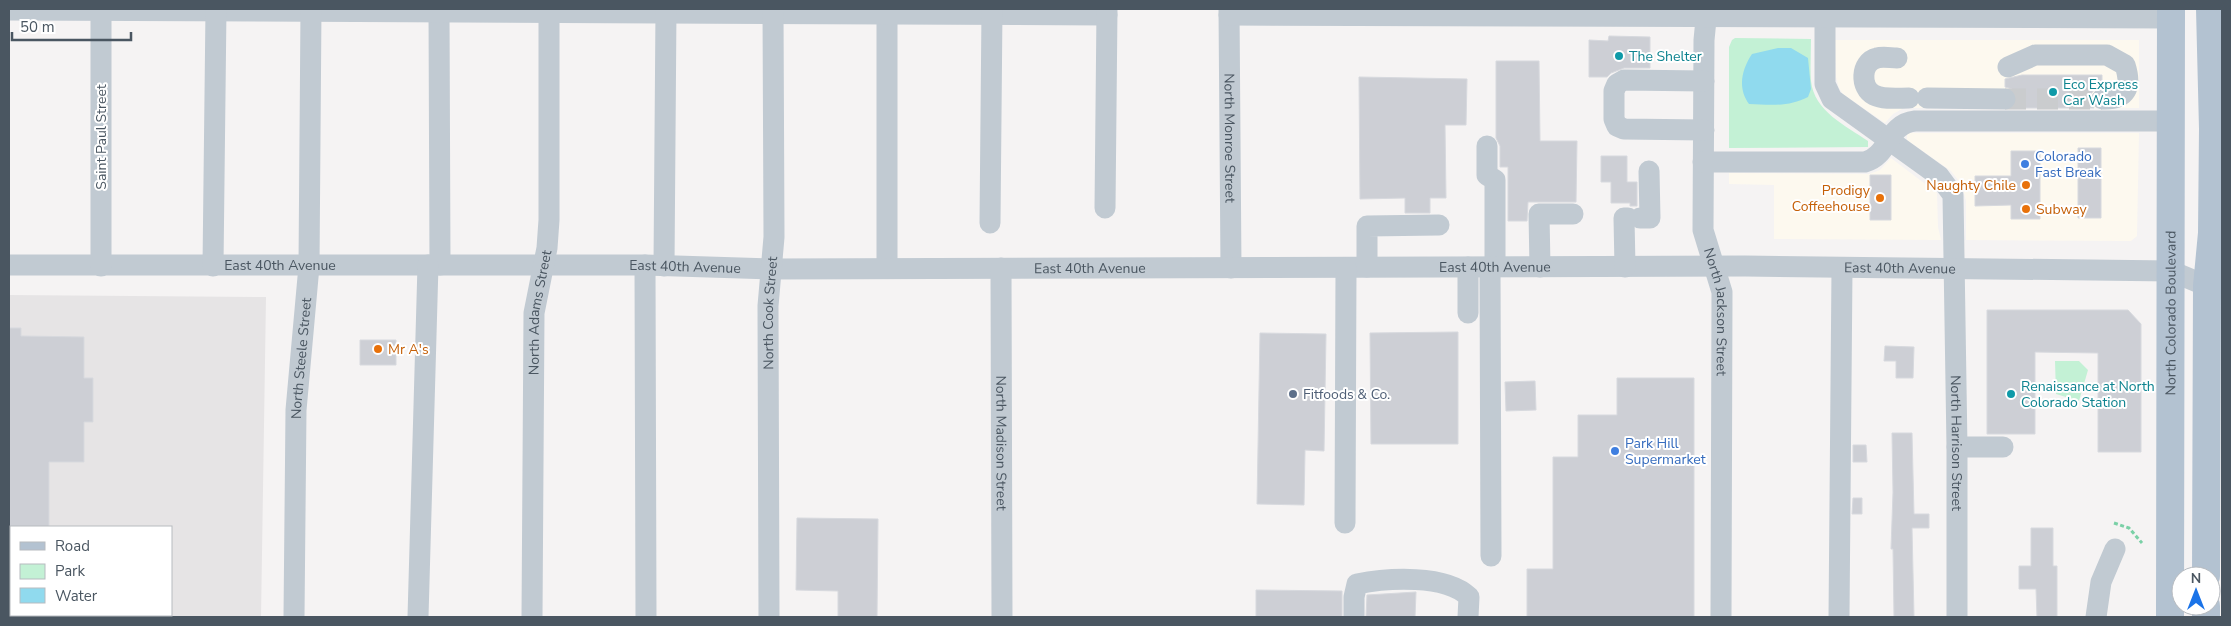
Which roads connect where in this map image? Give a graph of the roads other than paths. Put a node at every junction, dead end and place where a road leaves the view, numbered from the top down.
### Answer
1 (2210, 9) edge
2 (9, 10) edge
3 (101, 10) edge
4 (216, 10) edge
5 (311, 10) edge
6 (439, 10) edge
7 (549, 11) edge
8 (666, 11) edge
9 (773, 11) edge
10 (887, 11) edge
11 (992, 11) edge
12 (1107, 12) edge
13 (1229, 12) edge
14 (1355, 12) edge
15 (1469, 12) edge
16 (1660, 13) edge
17 (1706, 13) edge
18 (1756, 13) edge
19 (1825, 13) edge
20 (1912, 13) edge
21 (2042, 13) edge
22 (2122, 14) edge
23 (2171, 14) edge
24 (1897, 58) dead end
25 (2008, 67) dead end
26 (2217, 71) edge
27 (1704, 81) junction
28 (2005, 99) tunnel mouth
29 (2102, 99) tunnel mouth
30 (2171, 121) junction
31 (1704, 130) junction
32 (1888, 140) junction
33 (1487, 146) dead end
34 (1703, 162) junction
35 (1649, 171) dead end
36 (1105, 208) dead end
37 (1573, 214) dead end
38 (990, 223) dead end
39 (1440, 225) dead end
40 (2216, 255) edge
41 (9, 265) edge
42 (434, 265) junction
43 (654, 265) junction
44 (101, 266) junction
45 (213, 266) junction
46 (309, 266) junction
47 (543, 266) junction
48 (1367, 267) junction
49 (1468, 267) junction
50 (1492, 267) junction
51 (1540, 267) junction
52 (1625, 267) junction
53 (1714, 267) junction
54 (887, 268) junction
55 (1002, 268) junction
56 (1231, 268) junction
57 (1346, 268) junction
58 (770, 269) junction
59 (1842, 269) junction
60 (1955, 269) junction
61 (2171, 271) junction
62 (2214, 287) edge
63 (1468, 313) dead end
64 (1957, 447) junction
65 (2003, 447) dead end
66 (1345, 523) dead end
67 (2115, 549) dead end
68 (1491, 556) dead end
69 (2206, 566) edge
70 (294, 617) edge
71 (418, 617) edge
72 (532, 617) edge
73 (646, 617) edge
74 (769, 617) edge
75 (1002, 617) edge
76 (1354, 617) edge
77 (1468, 617) edge
78 (1721, 617) edge
79 (1839, 617) edge
80 (1957, 617) edge
81 (2096, 617) edge
82 (2170, 617) edge

1 - 26 main road
2 - 3 street
3 - 4 street
3 - 44 street, Saint Paul Street
4 - 5 street
4 - 45 street
5 - 6 street
5 - 46 street, North Steele Street
6 - 7 street
6 - 42 street
7 - 8 street
7 - 47 street, North Adams Street
8 - 9 street
8 - 43 street
9 - 10 street
9 - 58 street, North Cook Street
10 - 11 street
10 - 54 street
11 - 12 street
11 - 38 street
12 - 36 street
13 - 14 street
13 - 56 street, North Monroe Street
14 - 15 street
15 - 16 street
16 - 17 street
17 - 18 street
17 - 27 street, North Jackson Street
18 - 19 street
19 - 20 street
19 - 32 street, North Harrison Street
20 - 21 street
21 - 22 street
22 - 23 street
23 - 30 main road, North Colorado Boulevard
24 - 28 street
25 - 29 street
26 - 40 main road
27 - 31 street, North Jackson Street
27 - 31 street
30 - 32 street
30 - 61 main road, North Colorado Boulevard
31 - 34 street, North Jackson Street
32 - 34 street
32 - 60 street, North Harrison Street
33 - 50 street
34 - 53 street, North Jackson Street
35 - 52 street
37 - 51 street
39 - 48 street
40 - 61 street, East 40th Avenue
40 - 62 main road
41 - 44 street, East 40th Avenue
42 - 46 street, East 40th Avenue
42 - 47 street, East 40th Avenue
42 - 71 street
43 - 47 street, East 40th Avenue
43 - 58 street, East 40th Avenue
43 - 73 street
44 - 45 street, East 40th Avenue
45 - 46 street, East 40th Avenue
46 - 70 street, North Steele Street
47 - 72 street, North Adams Street
48 - 49 street, East 40th Avenue
48 - 57 street, East 40th Avenue
49 - 50 street, East 40th Avenue
49 - 63 street
50 - 51 street, East 40th Avenue
50 - 68 street
51 - 52 street, East 40th Avenue
52 - 53 street, East 40th Avenue
53 - 59 street, East 40th Avenue
53 - 78 street, North Jackson Street
54 - 55 street, East 40th Avenue
54 - 58 street, East 40th Avenue
55 - 56 street, East 40th Avenue
55 - 75 street, North Madison Street
56 - 57 street, East 40th Avenue
57 - 66 street
58 - 74 street, North Cook Street
59 - 60 street, East 40th Avenue
59 - 79 street
60 - 61 street, East 40th Avenue
60 - 64 street, North Harrison Street
61 - 62 street, East 40th Avenue
61 - 82 main road, North Colorado Boulevard
62 - 69 main road
64 - 65 street
64 - 80 street, North Harrison Street
67 - 81 street
76 - 77 street

